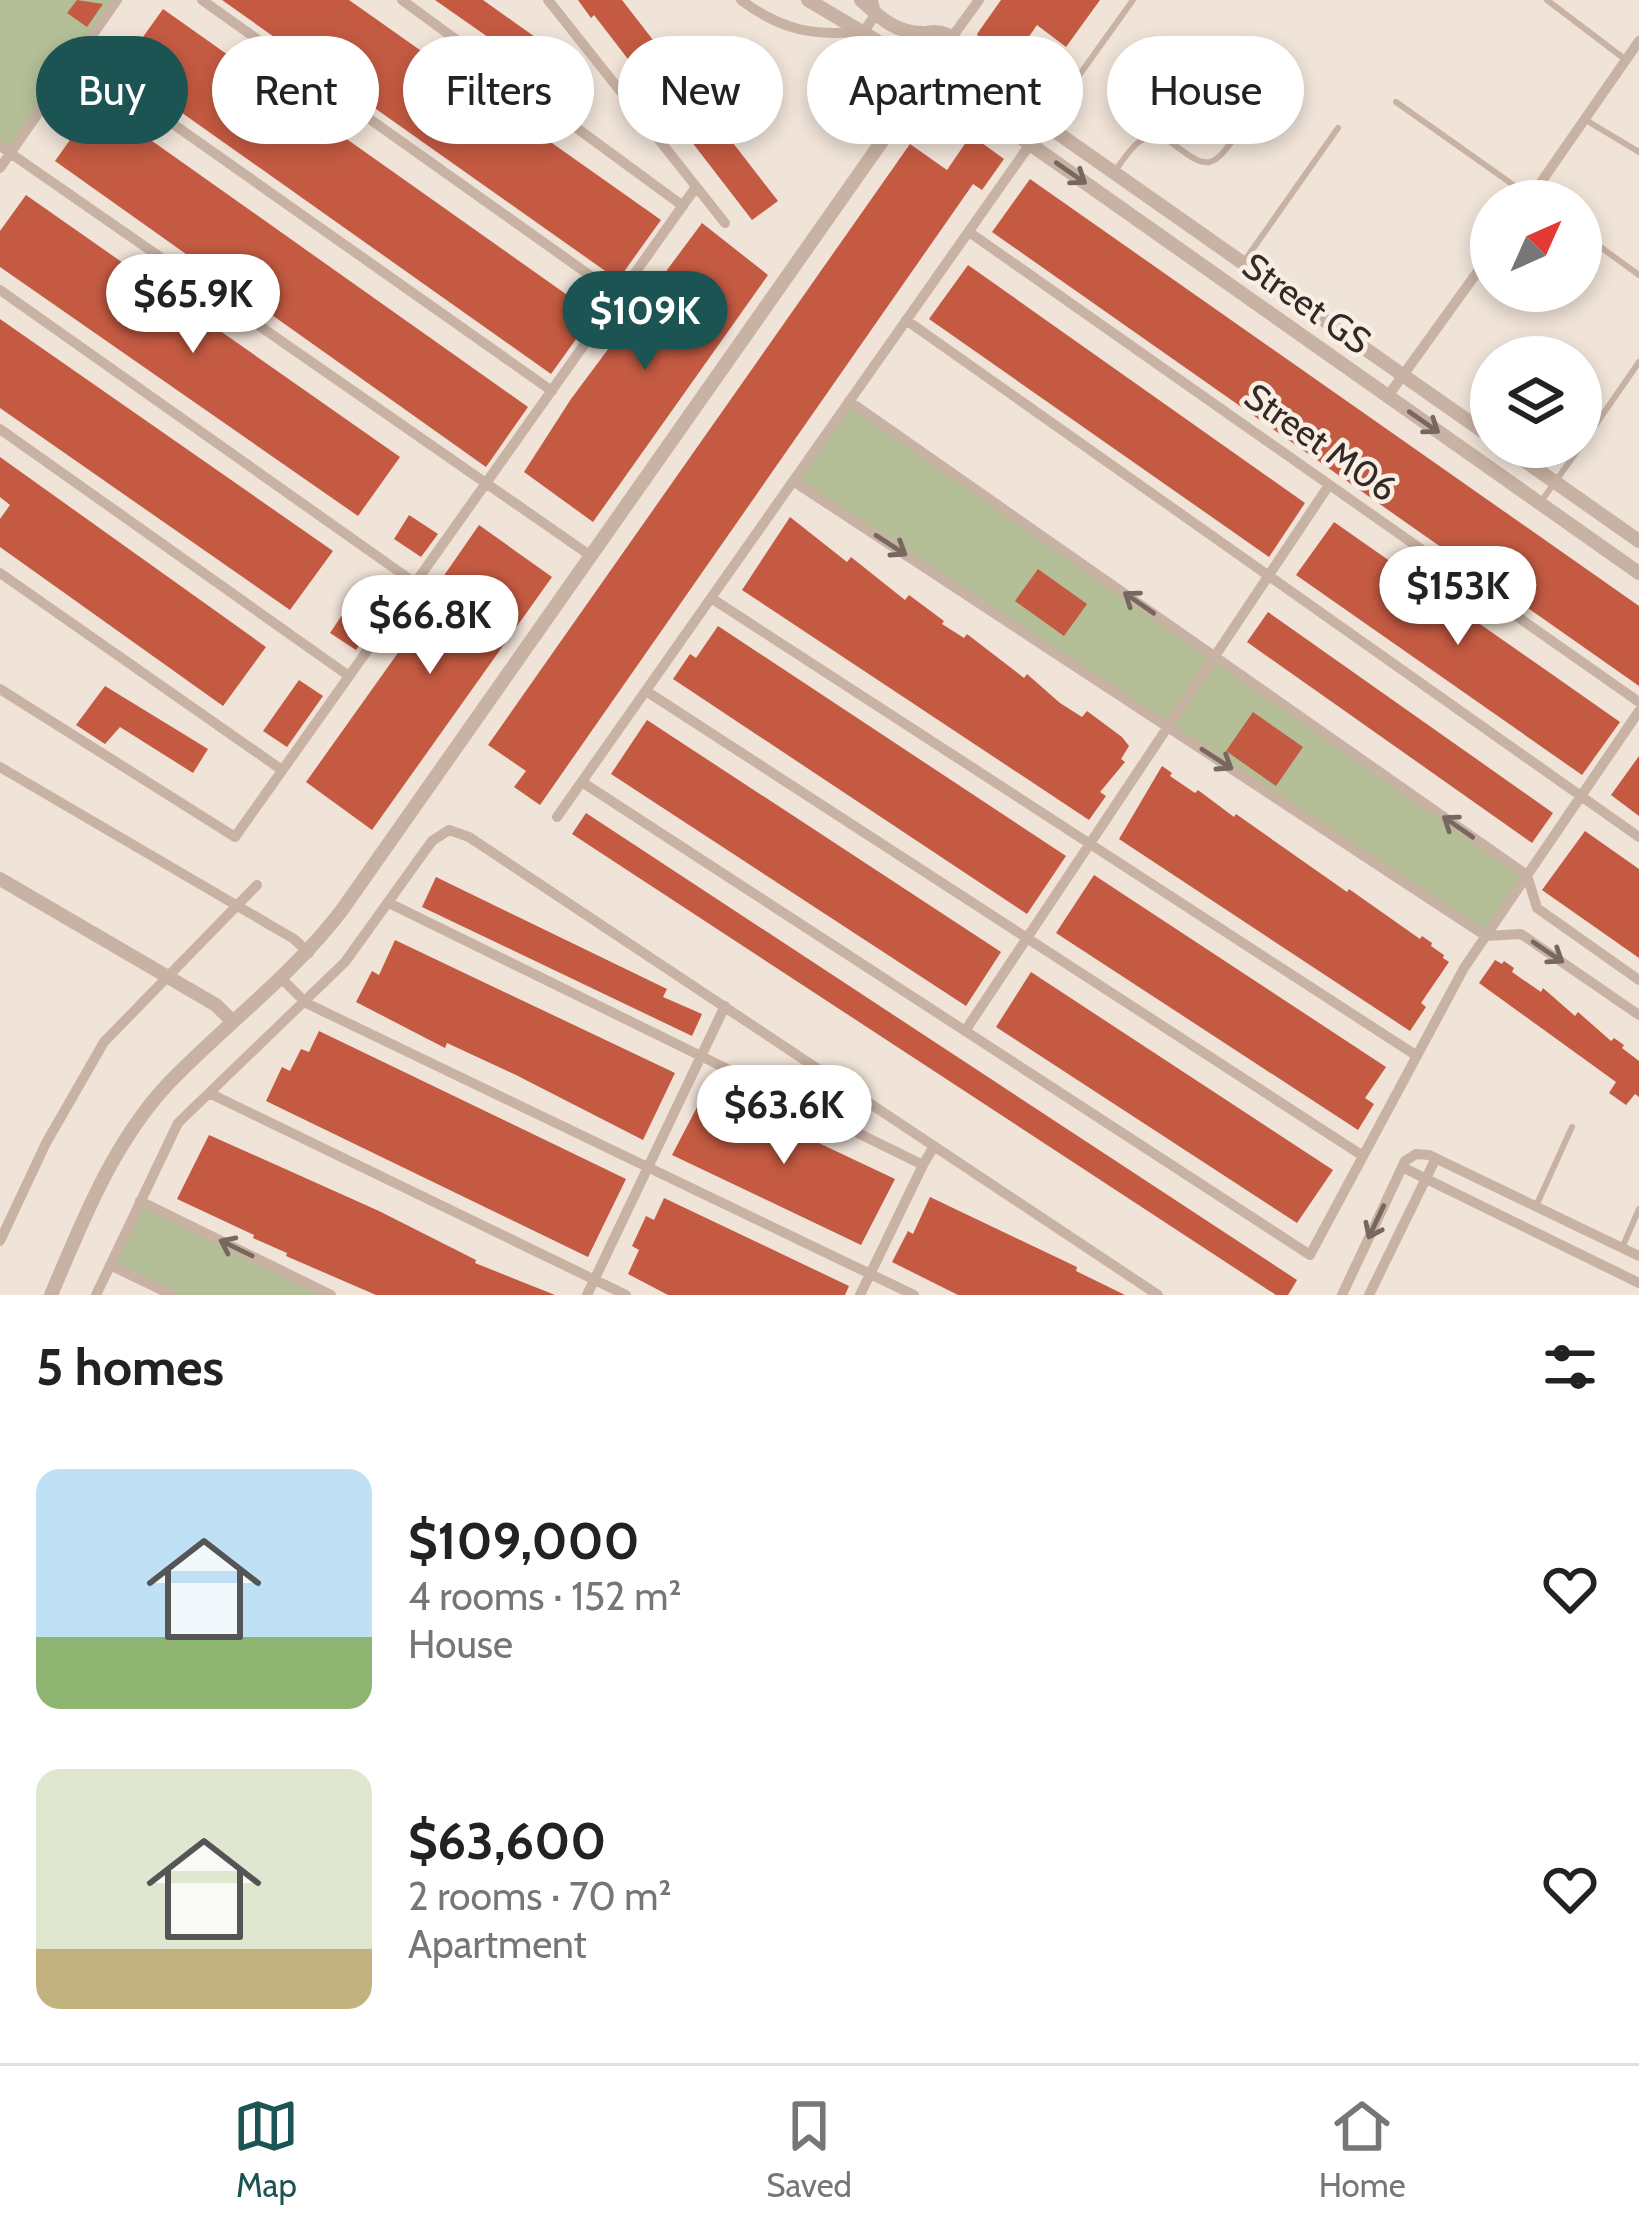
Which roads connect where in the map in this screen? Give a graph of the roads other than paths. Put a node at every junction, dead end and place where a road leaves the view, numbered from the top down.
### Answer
1 (118, 0) edge
2 (202, 0) edge
3 (402, 0) edge
4 (548, 0) edge
5 (741, 0) edge
6 (808, 0) edge
7 (861, 0) edge
8 (979, 0) edge
9 (1133, 0) edge
10 (1547, 0) edge
11 (874, 7) edge
12 (864, 32) junction
13 (923, 33) junction
14 (92, 36) edge
15 (869, 36) edge
16 (920, 36) edge
17 (949, 36) edge
18 (953, 36) edge
19 (1639, 41) edge
20 (1626, 60) junction
21 (1083, 70) edge
22 (1396, 102) dead end
23 (36, 110) edge
24 (1584, 118) junction
25 (1339, 128) dead end
26 (188, 134) edge
27 (880, 144) edge
28 (1030, 144) joint
29 (1075, 144) edge
30 (1134, 144) edge
31 (1173, 144) edge
32 (1230, 144) edge
33 (5, 149) edge
34 (1639, 152) edge
35 (0, 168) edge
36 (1114, 172) junction
37 (1504, 180) edge
38 (1545, 180) edge
39 (696, 187) junction
40 (1134, 188) junction
41 (683, 206) junction
42 (1120, 207) junction
43 (725, 223) dead end
44 (969, 232) junction
45 (1602, 248) edge
46 (1243, 263) junction
47 (1639, 275) edge
48 (1470, 282) edge
49 (1229, 285) junction
50 (0, 290) edge
51 (619, 296) junction
52 (906, 320) junction
53 (1639, 362) edge
54 (1403, 375) junction
55 (551, 391) junction
56 (1388, 397) junction
57 (850, 401) junction
58 (1602, 416) edge
59 (1470, 422) edge
60 (0, 429) edge
61 (1535, 468) edge
62 (1565, 468) edge
63 (794, 481) junction
64 (487, 482) junction
65 (1555, 482) junction
66 (1329, 484) junction
67 (1540, 503) junction
68 (1639, 541) edge
69 (591, 556) junction
70 (0, 573) edge
71 (1639, 573) edge
72 (1269, 576) junction
73 (415, 583) junction
74 (711, 598) junction
75 (1215, 657) junction
76 (349, 676) junction
77 (0, 689) edge
78 (646, 691) junction
79 (1639, 702) edge
80 (1639, 711) edge
81 (1168, 727) junction
82 (0, 767) edge
83 (282, 770) junction
84 (582, 782) junction
85 (1581, 796) junction
86 (556, 817) dead end
87 (1639, 837) edge
88 (1090, 844) junction
89 (1527, 875) junction
90 (0, 879) edge
91 (257, 885) dead end
92 (389, 903) junction
93 (237, 906) junction
94 (1486, 936) junction
95 (1027, 938) junction
96 (309, 953) junction
97 (167, 977) junction
98 (281, 978) junction
99 (1639, 980) edge
100 (306, 1003) junction
101 (724, 1006) junction
102 (1639, 1015) edge
103 (233, 1022) junction
104 (965, 1031) junction
105 (1417, 1056) junction
106 (700, 1058) junction
107 (209, 1093) junction
108 (1572, 1127) dead end
109 (934, 1145) junction
110 (1363, 1156) junction
111 (1436, 1158) junction
112 (923, 1165) junction
113 (648, 1167) junction
114 (1402, 1167) junction
115 (1425, 1179) junction
116 (140, 1201) junction
117 (1530, 1203) junction
118 (1639, 1209) edge
119 (1514, 1223) junction
120 (1606, 1240) junction
121 (0, 1241) edge
122 (1622, 1248) junction
123 (1639, 1256) edge
124 (1598, 1263) junction
125 (110, 1265) junction
126 (870, 1274) junction
127 (595, 1280) junction
128 (1639, 1283) edge
129 (51, 1295) edge
130 (96, 1295) edge
131 (172, 1295) edge
132 (331, 1295) edge
133 (587, 1295) edge
134 (626, 1295) edge
135 (860, 1295) edge
136 (914, 1295) edge
137 (1158, 1295) edge
138 (1342, 1295) edge
139 (1369, 1295) edge

1 - 14 street
2 - 51 street
3 - 41 street
4 - 39 street
5 - 12 street
6 - 12 street
7 - 11 street
8 - 18 street
9 - 21 lane
10 - 20 lane
11 - 12 street
11 - 13 street
12 - 15 street
13 - 16 street
13 - 17 street
19 - 20 street
20 - 24 street
22 - 37 lane
23 - 33 street
24 - 34 lane
24 - 38 street
25 - 46 lane
26 - 55 street
27 - 69 street
28 -> 42 street, Street GS
28 - 44 street
29 - 36 street, Street GS
30 - 36 lane
31 - 32 lane
33 - 35 street
33 - 64 street
36 - 40 street, Street GS
39 - 41 street
39 - 43 street
40 - 42 street
40 - 46 street, Street GS
41 - 51 street
42 - 49 street, Street GS
44 - 52 street
44 - 66 street, Street M06
45 - 47 lane
46 - 49 street
46 - 54 street, Street GS
48 - 54 street
49 - 56 street, Street GS
50 - 73 street
51 - 55 street
52 - 57 street
52 - 72 street
53 - 58 lane
54 - 56 street
54 - 59 street, Street GS
55 - 64 street
56 -> 67 street, Street GS
57 - 63 street
75 -> 57 street
60 - 76 street
61 - 65 street
62 - 65 lane
63 - 74 street
63 -> 81 street
64 - 69 street
64 - 73 street
65 - 67 lane
65 - 68 street
66 - 72 street
66 - 79 street, Street M06
67 - 71 street, Street GS
69 - 96 street
70 - 83 street
72 - 75 street
72 - 85 street
73 - 76 street
74 - 78 street
74 - 88 street
75 - 81 street
89 -> 75 street
76 - 83 street
77 - 83 street
78 - 84 street
78 - 95 street
80 - 85 street
81 - 88 street
81 -> 94 street
82 - 93 street
84 - 86 street
84 - 104 street
85 - 87 street
85 - 89 street
88 - 95 street
88 - 105 street
89 - 94 street
89 - 99 street
90 - 97 street
91 - 93 street
92 - 100 street
92 - 101 street
92 - 106 street
93 - 96 street
93 - 97 street
94 -> 102 street
94 - 105 street
95 - 104 street
95 - 110 street
96 - 98 street
97 - 103 street
97 - 121 street
98 - 100 street
98 - 103 street
100 - 107 street
100 - 113 street
101 - 106 street
101 - 109 street
103 - 129 street
104 - 110 street
105 - 110 street
106 - 112 street
106 - 113 street
107 - 116 street
107 - 127 street
108 - 117 lane
109 - 112 street
109 - 137 street
111 - 114 street
111 - 115 street
111 - 117 street
112 - 126 street
113 - 126 street
113 - 127 street
114 - 115 street
114 -> 138 street
115 - 119 street
115 - 139 street
116 - 125 street
132 -> 116 street
117 - 119 street
117 - 120 street
118 - 122 lane
119 - 124 street
120 - 122 street
120 - 124 street
122 - 123 street
124 - 128 street
125 - 130 street
125 - 131 street
126 - 135 street
126 - 136 street
127 - 133 street
127 - 134 street

